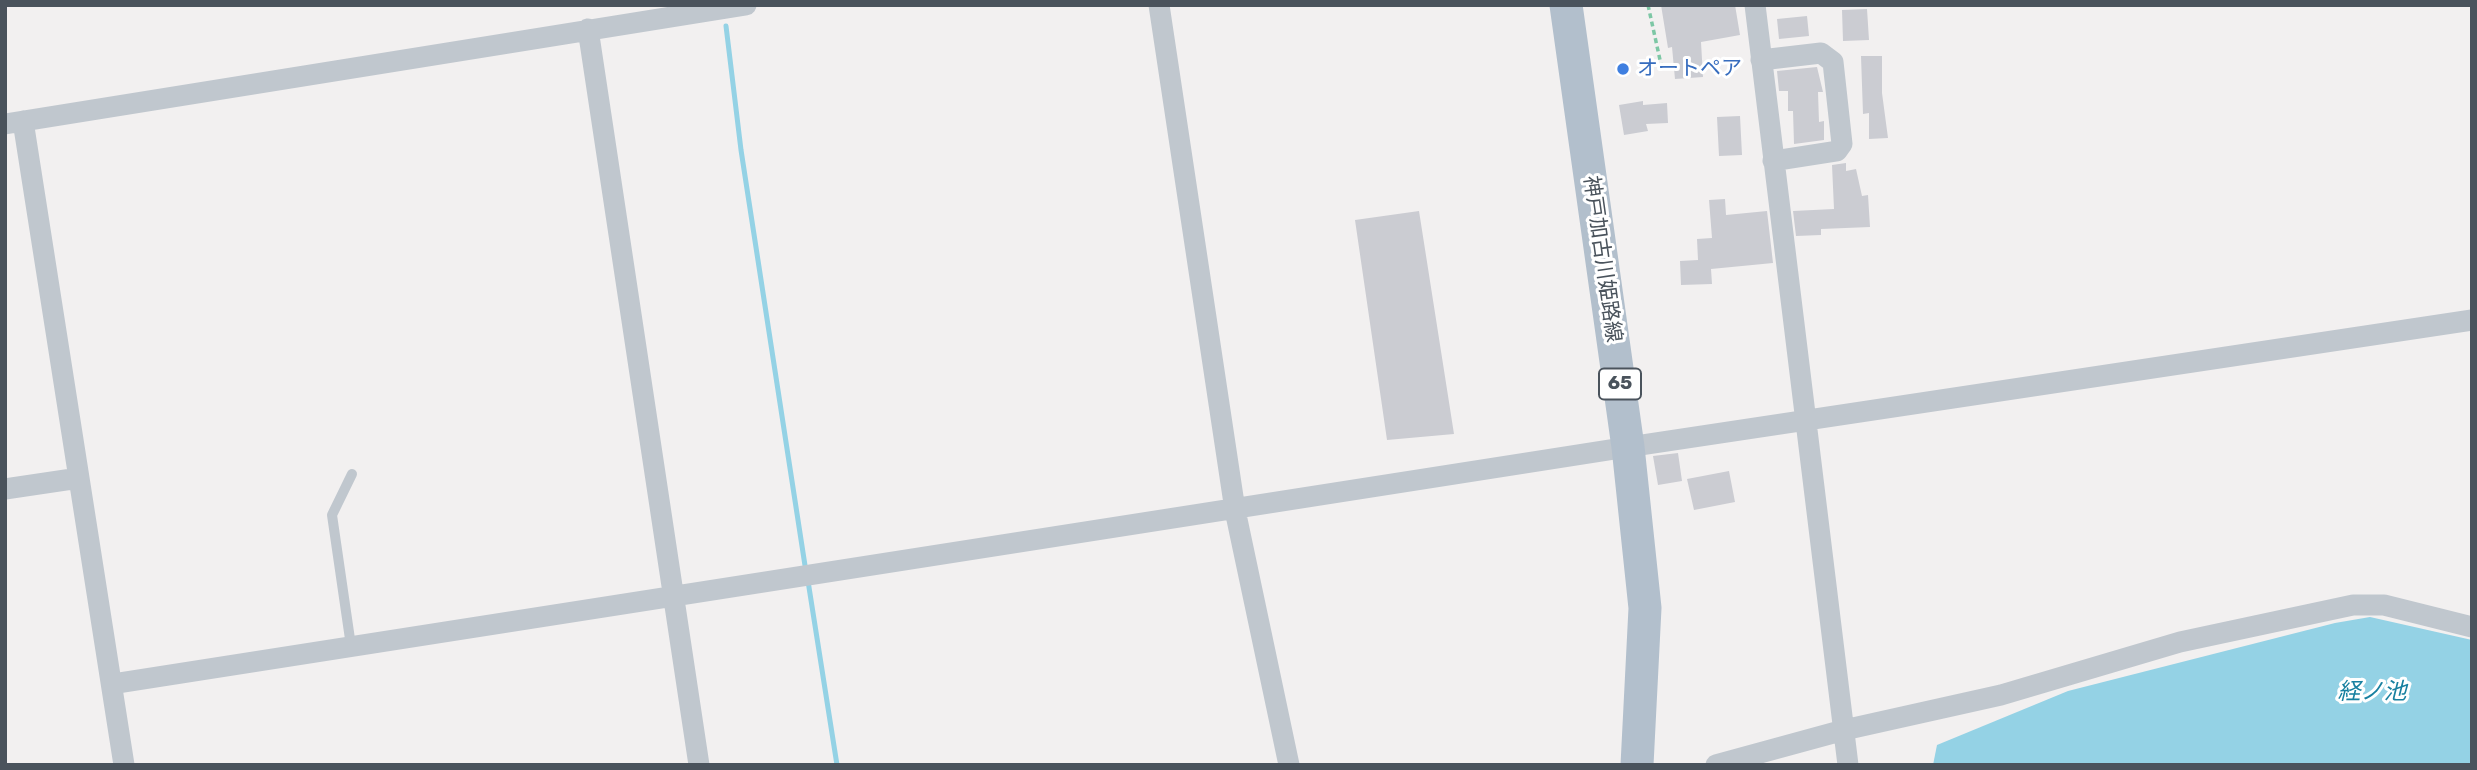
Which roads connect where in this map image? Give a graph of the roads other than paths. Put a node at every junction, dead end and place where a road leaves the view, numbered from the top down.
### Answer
1 (1159, 5) edge
2 (1566, 5) edge
3 (1755, 5) edge
4 (741, 6) edge
5 (588, 29) junction
6 (1761, 60) junction
7 (14, 123) edge
8 (1773, 161) junction
9 (2472, 320) edge
10 (1804, 421) junction
11 (1629, 447) junction
12 (352, 474) dead end
13 (79, 478) junction
14 (5, 489) edge
15 (1235, 510) junction
16 (676, 596) junction
17 (2472, 626) edge
18 (351, 646) junction
19 (113, 684) junction
20 (1844, 730) junction
21 (124, 765) edge
22 (699, 765) edge
23 (1289, 765) edge
24 (1637, 765) edge
25 (1716, 765) edge
26 (1848, 765) edge

1 - 15 street
2 - 11 main road, 神戸加古川姫路線 / 65
3 - 6 street
4 - 5 street
5 - 7 street
5 - 16 street
6 - 8 street
6 - 8 street
7 - 13 street
8 - 10 street
9 - 10 street
10 - 11 street
10 - 20 street
11 - 15 street
11 - 24 main road, 神戸加古川姫路線 / 65
12 - 18 lane
13 - 14 street
13 - 19 street
15 - 16 street
15 - 23 street
16 - 18 street
16 - 22 street
17 - 20 street
18 - 19 street
19 - 21 street
20 - 25 street
20 - 26 street

